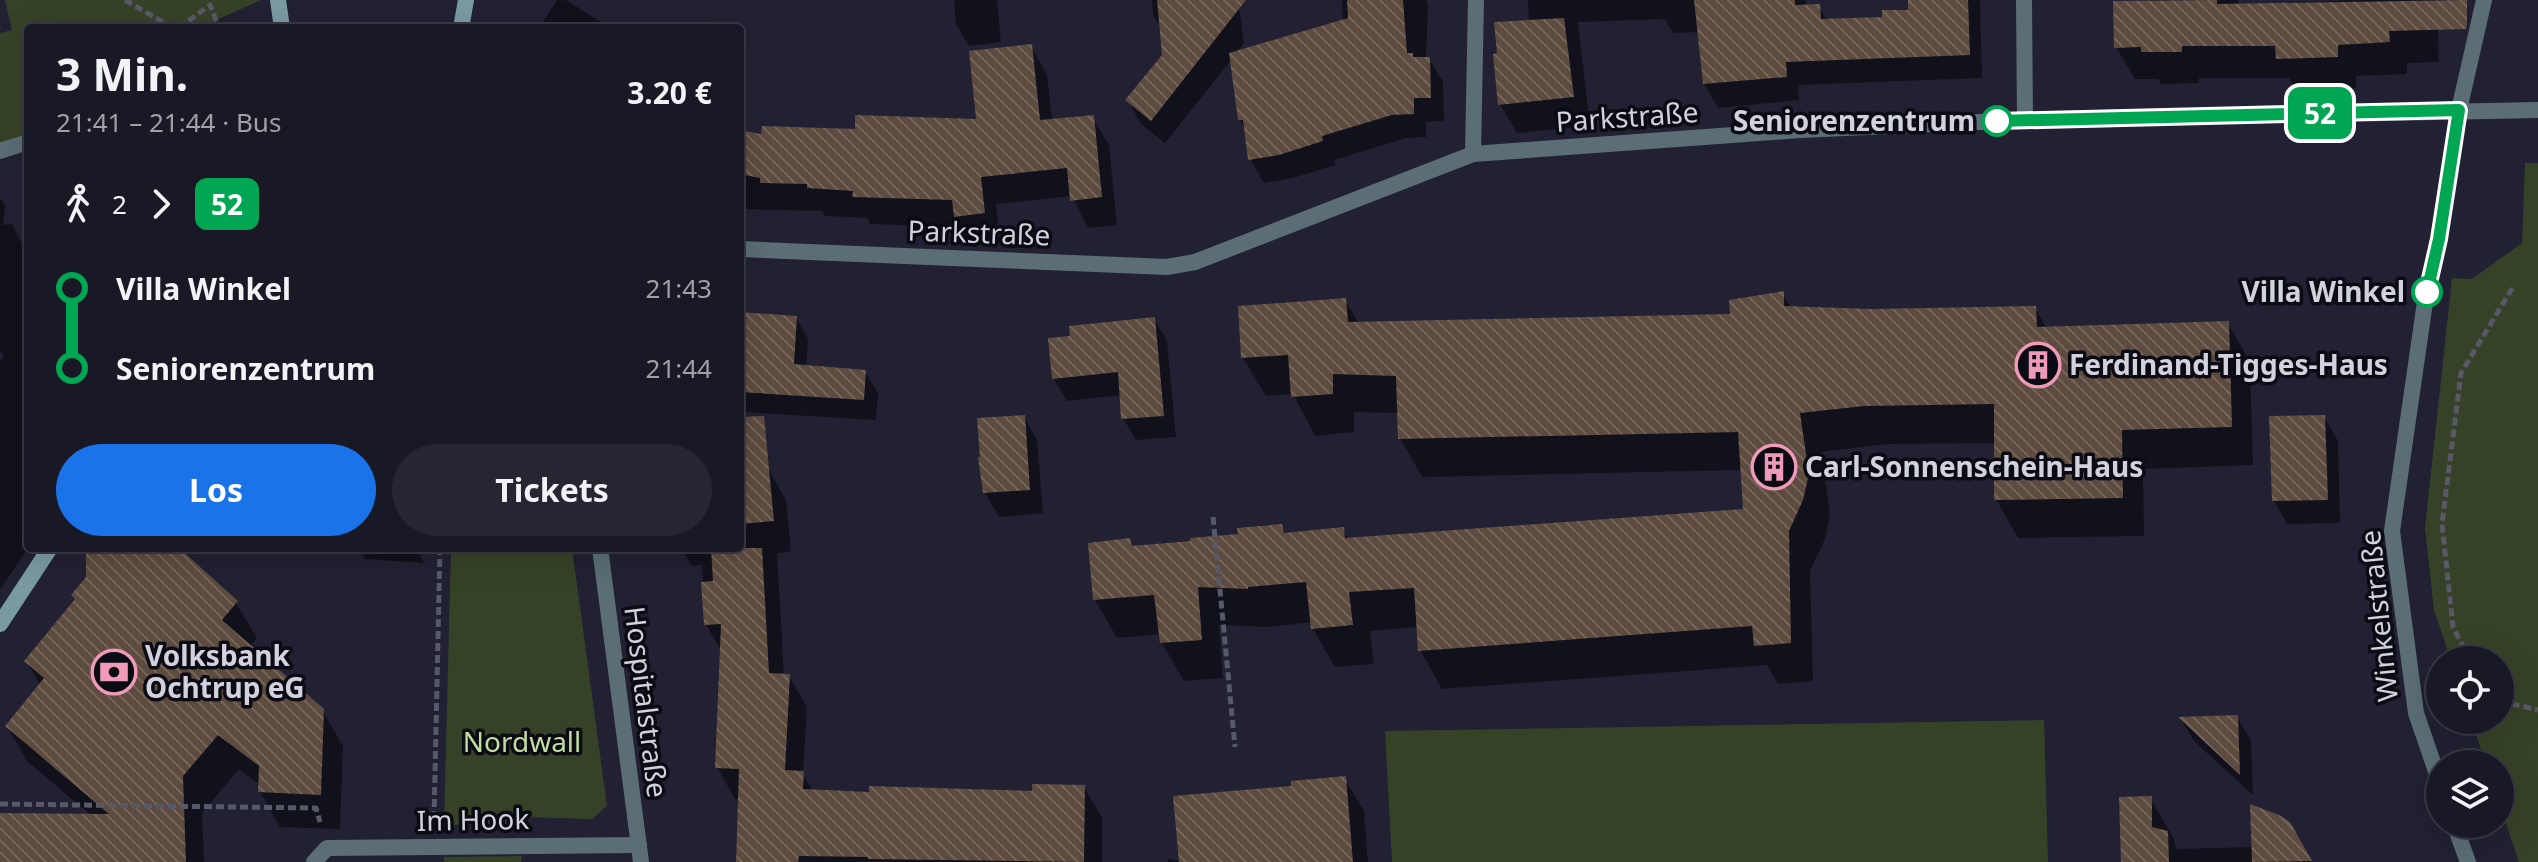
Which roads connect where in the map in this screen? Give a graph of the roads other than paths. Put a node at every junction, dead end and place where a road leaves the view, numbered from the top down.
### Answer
1 (278, 0) edge
2 (466, 0) edge
3 (1476, 0) edge
4 (2024, 0) edge
5 (2484, 0) edge
6 (281, 24) edge
7 (462, 24) edge
8 (2459, 110) junction
9 (2538, 110) edge
10 (2025, 120) junction
11 (24, 143) edge
12 (0, 151) edge
13 (1473, 154) junction
14 (744, 249) edge
15 (47, 552) edge
16 (601, 552) edge
17 (0, 624) edge
18 (2429, 750) edge
19 (2459, 838) edge
20 (639, 845) junction
21 (314, 862) edge
22 (641, 862) edge
23 (2468, 862) edge

1 - 6 street
2 - 7 street
3 - 13 street
4 - 10 street
5 - 8 street, Winkelstraße
8 - 9 street, Parkstraße
8 - 10 street, Parkstraße
8 - 18 street, Winkelstraße
10 - 13 street, Parkstraße
11 - 12 street
13 - 14 street, Parkstraße
15 - 17 street
16 - 20 street, Hospitalstraße
19 - 23 street
20 - 21 street, Im Hook
20 - 22 street, Hospitalstraße

